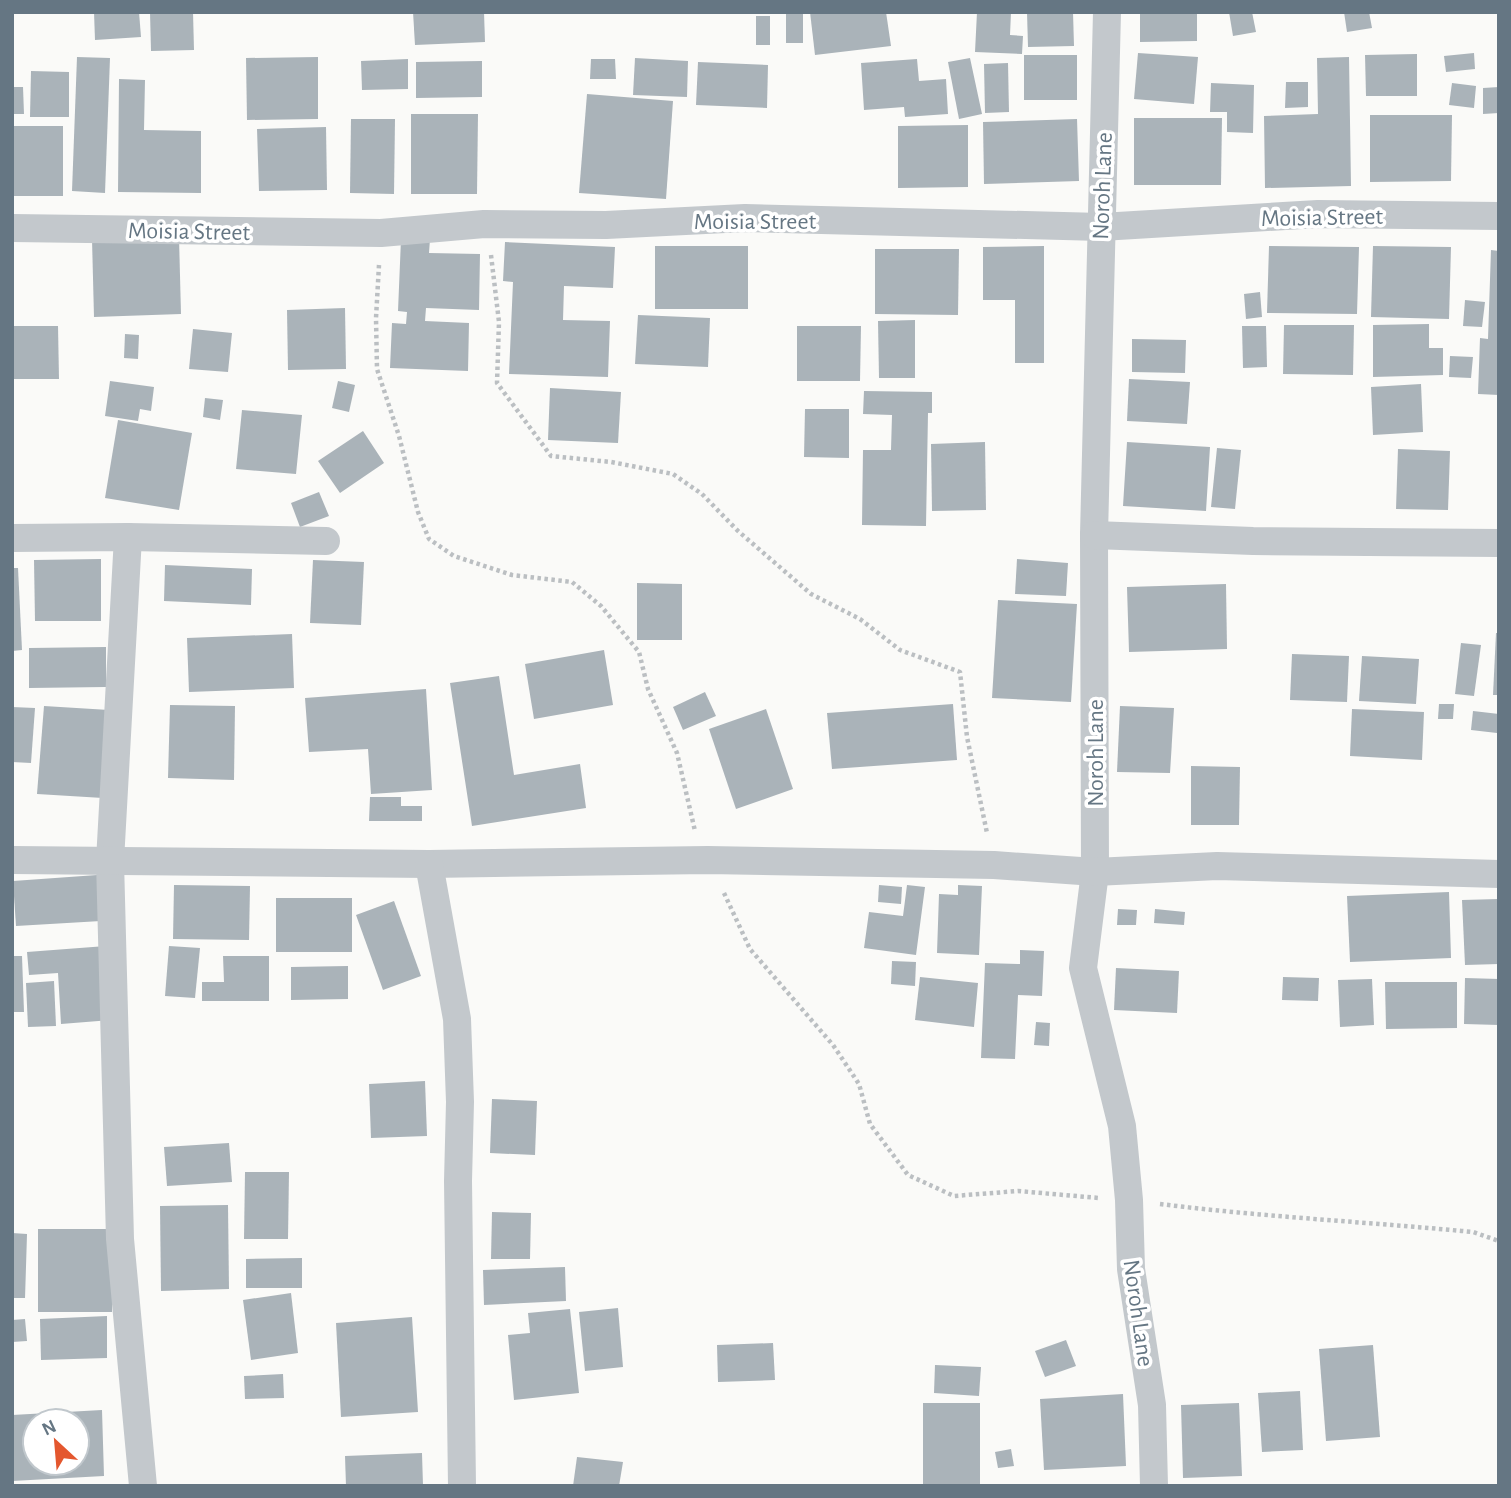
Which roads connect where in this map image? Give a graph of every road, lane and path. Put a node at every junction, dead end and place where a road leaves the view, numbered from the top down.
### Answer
1 (1107, 12) edge
2 (1499, 216) edge
3 (484, 224) junction
4 (12, 228) edge
5 (1101, 228) junction
6 (380, 233) junction
7 (1094, 535) junction
8 (128, 537) junction
9 (12, 538) edge
10 (326, 541) dead end
11 (1499, 543) edge
12 (12, 860) edge
13 (708, 860) junction
14 (110, 861) junction
15 (429, 864) junction
16 (994, 865) junction
17 (1095, 872) junction
18 (1499, 874) edge
19 (1129, 1200) junction
20 (1499, 1241) edge
21 (143, 1486) edge
22 (462, 1486) edge
23 (1154, 1486) edge

1 - 5 street, Noroh Lane
2 - 5 street, Moisia Street
3 - 5 street, Moisia Street
3 - 6 street, Moisia Street
3 - 16 path
4 - 6 street, Moisia Street
5 - 7 street, Noroh Lane
6 - 13 path
7 - 11 street
7 - 17 street, Noroh Lane
8 - 9 street
8 - 10 street
8 - 14 street
12 - 14 street
13 - 15 street
13 - 16 street
13 - 19 path
14 - 15 street
14 - 21 street
15 - 22 street
16 - 17 street
17 - 18 street
17 - 19 street, Noroh Lane
19 - 20 path
19 - 23 street, Noroh Lane

